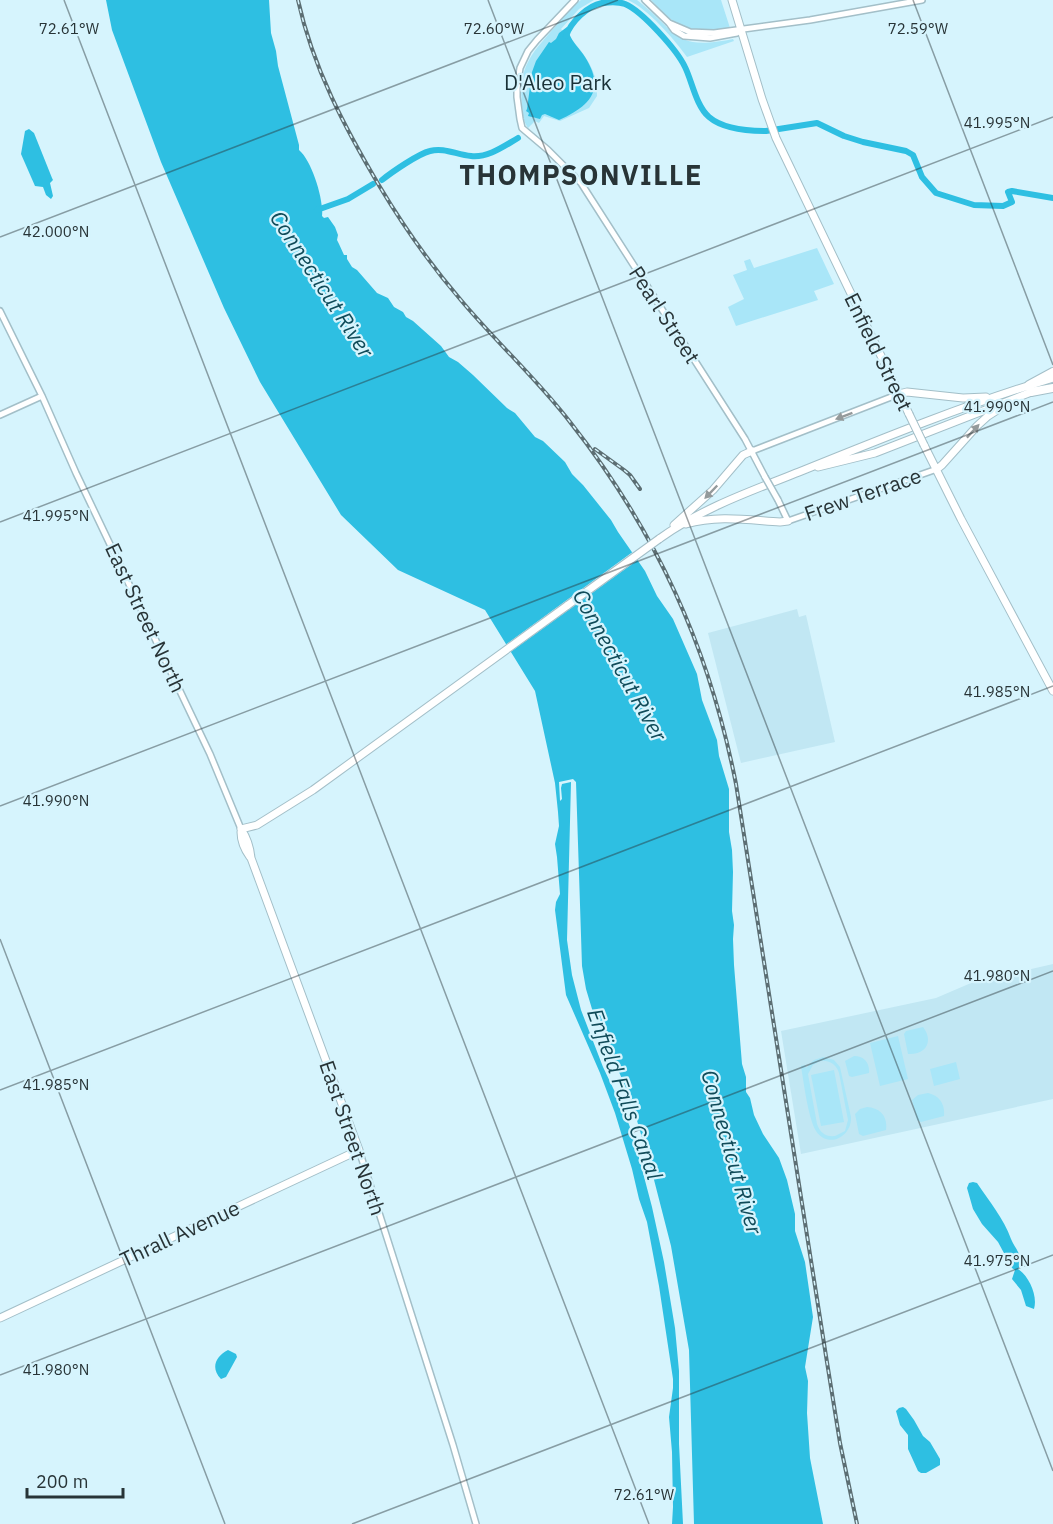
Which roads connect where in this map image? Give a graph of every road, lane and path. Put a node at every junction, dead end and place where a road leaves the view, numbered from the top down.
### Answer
1 (574, 0) edge
2 (645, 0) edge
3 (732, 0) edge
4 (922, 0) edge
5 (741, 30) junction
6 (0, 311) edge
7 (1053, 372) edge
8 (1053, 378) edge
9 (1053, 386) edge
10 (1030, 389) junction
11 (899, 394) junction
12 (1000, 395) junction
13 (42, 396) junction
14 (1014, 399) junction
15 (0, 415) edge
16 (752, 451) junction
17 (937, 469) junction
18 (801, 471) junction
19 (788, 521) junction
20 (678, 526) junction
21 (661, 538) junction
22 (1053, 691) edge
23 (241, 829) junction
24 (359, 1150) junction
25 (0, 1318) edge
26 (476, 1524) edge

1 - 16 main road, Pearl Street
2 - 5 main road
3 - 5 main road, Enfield Street
4 - 5 main road
5 - 11 main road, Enfield Street
6 - 13 main road, East Street North
7 - 10 highway
8 - 10 main road
9 - 10 highway
10 - 12 main road
10 - 14 main road
11 - 12 main road
11 -> 16 main road
11 - 17 main road, Enfield Street, bridge
12 - 18 main road
13 - 15 main road
13 - 23 main road, East Street North
17 -> 14 main road
14 - 18 main road
16 - 19 main road, Pearl Street, bridge
16 -> 21 main road
17 - 19 main road, Frew Terrace
17 - 22 main road, Enfield Street
18 - 20 main road
19 - 20 main road
20 - 21 main road
21 - 23 main road, bridge
23 - 24 main road, East Street North
24 - 25 main road, Thrall Avenue
24 - 26 main road, East Street North

